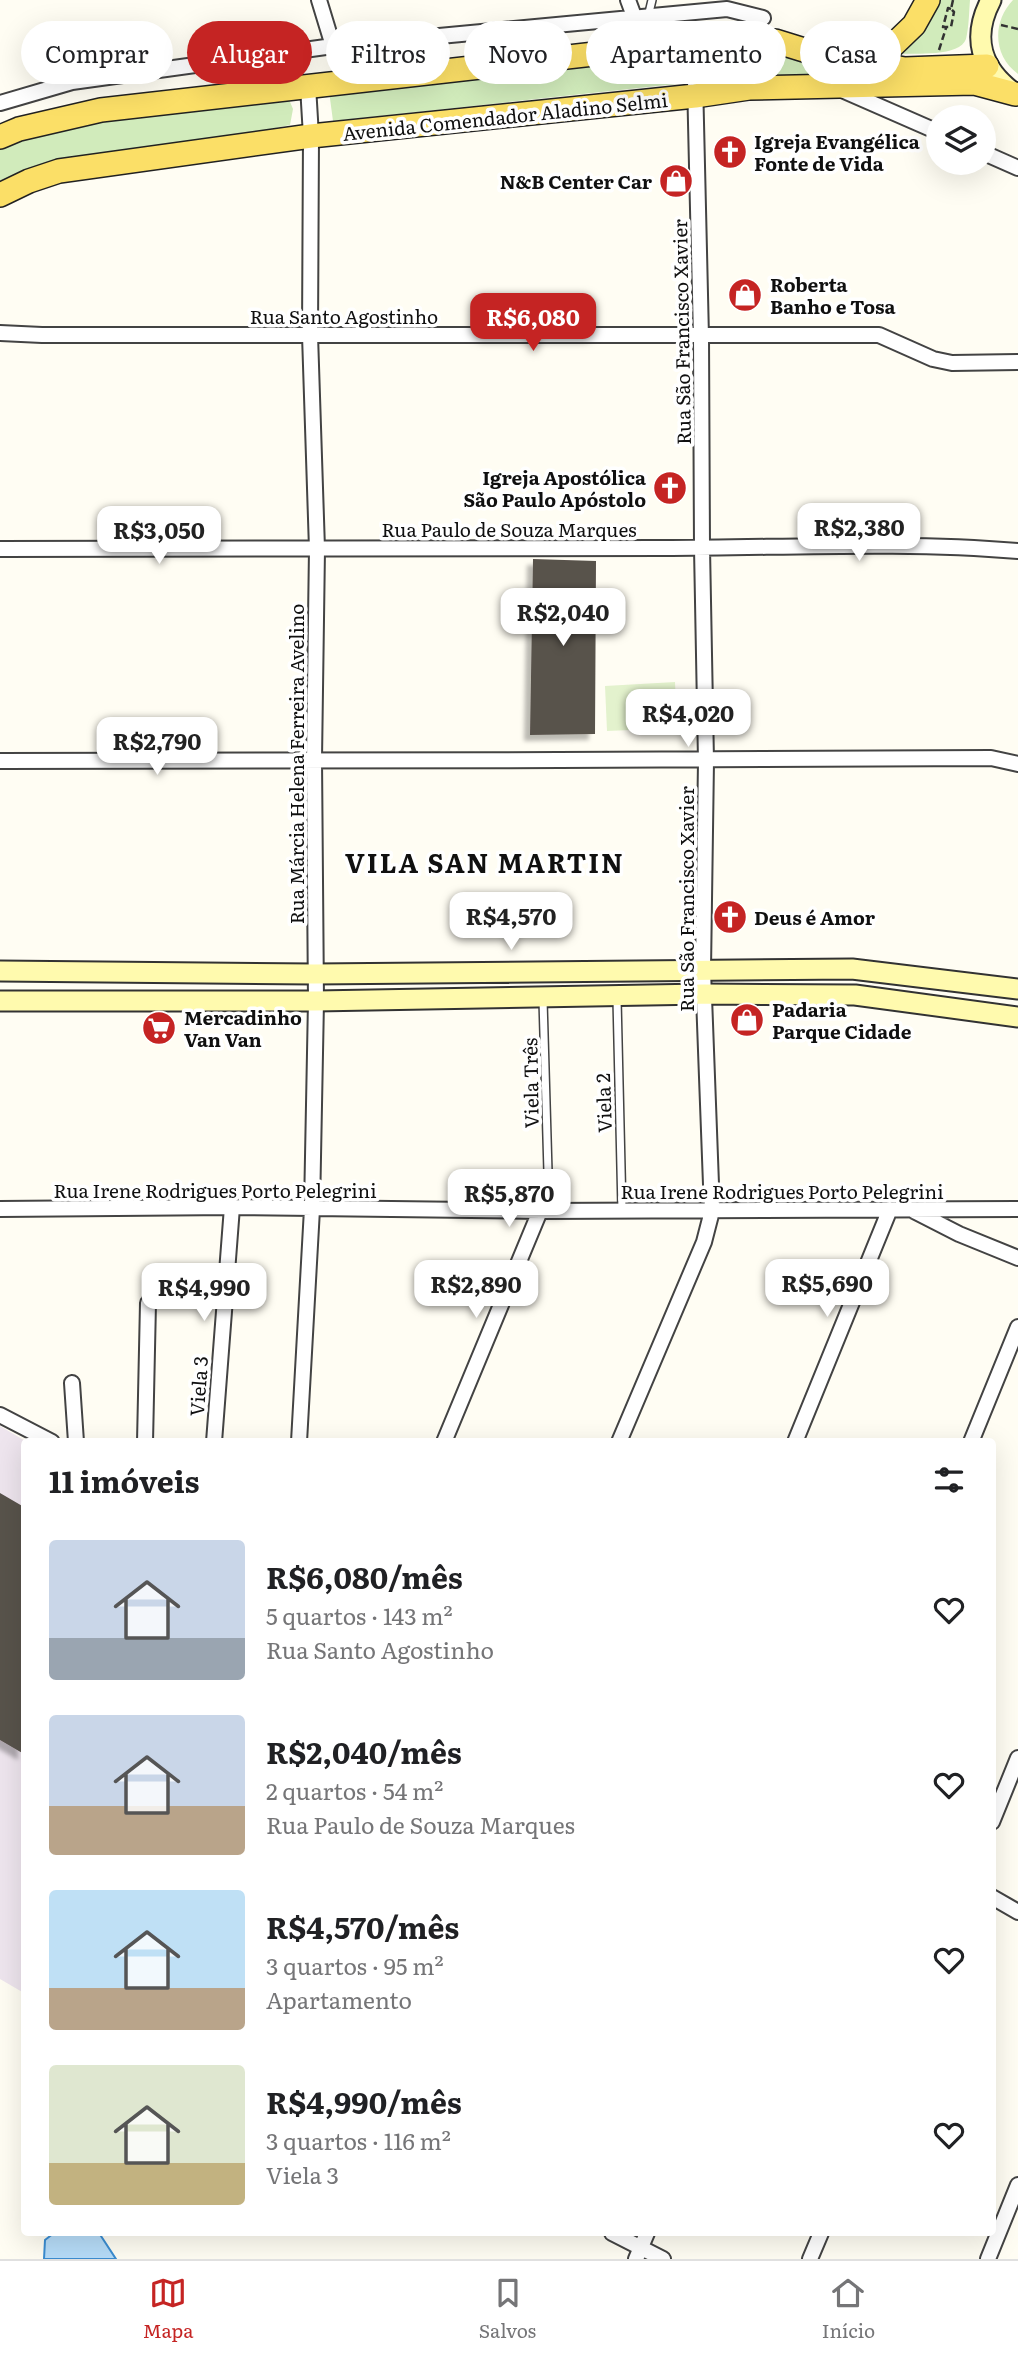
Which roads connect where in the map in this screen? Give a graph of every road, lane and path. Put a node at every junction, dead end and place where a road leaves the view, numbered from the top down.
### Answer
1 (319, 0) edge
2 (628, 0) edge
3 (652, 0) edge
4 (928, 0) edge
5 (953, 0) edge
6 (991, 0) edge
7 (951, 9) junction
8 (641, 18) junction
9 (763, 18) dead end
10 (953, 21) junction
11 (960, 21) dead end
12 (326, 23) edge
13 (946, 27) junction
14 (1018, 29) edge
15 (450, 35) edge
16 (998, 35) dead end
17 (901, 38) edge
18 (326, 47) edge
19 (938, 53) dead end
20 (586, 55) edge
21 (987, 66) junction
22 (901, 68) edge
23 (694, 84) edge
24 (309, 86) junction
25 (834, 86) junction
26 (1017, 95) edge
27 (695, 96) junction
28 (0, 103) edge
29 (926, 127) edge
30 (311, 136) junction
31 (0, 137) edge
32 (996, 158) edge
33 (1018, 168) edge
34 (0, 195) edge
35 (0, 333) edge
36 (41, 335) junction
37 (310, 335) junction
38 (701, 337) junction
39 (0, 340) edge
40 (1018, 362) edge
41 (702, 548) junction
42 (0, 549) edge
43 (317, 549) junction
44 (1018, 551) edge
45 (314, 759) junction
46 (0, 761) edge
47 (706, 761) junction
48 (1018, 764) edge
49 (703, 970) junction
50 (0, 971) edge
51 (314, 974) junction
52 (1018, 989) edge
53 (704, 994) junction
54 (617, 995) junction
55 (543, 996) junction
56 (0, 1001) edge
57 (316, 1001) junction
58 (1018, 1017) edge
59 (232, 1207) junction
60 (0, 1209) edge
61 (312, 1209) junction
62 (890, 1209) junction
63 (1018, 1209) edge
64 (622, 1210) junction
65 (913, 1210) junction
66 (540, 1211) junction
67 (712, 1211) junction
68 (1018, 1241) edge
69 (1015, 1256) edge
70 (148, 1303) dead end
71 (1018, 1327) edge
72 (72, 1383) dead end
73 (0, 1415) edge
74 (44, 1438) edge
75 (76, 1438) edge
76 (145, 1438) edge
77 (214, 1438) edge
78 (299, 1438) edge
79 (446, 1438) edge
80 (621, 1438) edge
81 (797, 1438) edge
82 (973, 1438) edge
83 (1018, 1758) edge
84 (996, 1812) edge
85 (996, 1900) edge
86 (1018, 1912) edge
87 (1018, 2185) edge
88 (619, 2236) edge
89 (820, 2236) edge
90 (641, 2246) edge
91 (663, 2259) edge
92 (810, 2259) edge
93 (988, 2259) edge

1 - 12 street
2 - 8 street
3 - 8 lane
4 - 17 main road
5 - 7 path
6 - 21 main road
7 - 10 path
7 - 13 path
8 - 9 street
8 - 15 street
10 - 11 path
10 - 13 path
13 - 19 path
14 - 16 path
18 - 28 street
20 - 24 main road
21 - 22 main road
21 - 26 main road
23 - 27 street, Rua São Francisco Xavier
24 - 30 street, Rua Márcia Helena Ferreira Avelino
24 - 31 main road
25 - 26 main road, Avenida Comendador Aladino Selmi
25 - 27 main road, Avenida Comendador Aladino Selmi
25 - 29 street
27 - 30 main road, Avenida Comendador Aladino Selmi
27 - 38 street, Rua São Francisco Xavier
30 - 34 main road, Avenida Comendador Aladino Selmi
30 - 37 street, Rua Márcia Helena Ferreira Avelino
32 - 33 street
35 - 36 street, Rua Santo Agostinho
36 - 37 street, Rua Santo Agostinho
36 - 39 street, Rua Santo Agostinho
37 - 38 street, Rua Santo Agostinho
37 - 43 street, Rua Márcia Helena Ferreira Avelino
38 - 40 street, Rua Santo Agostinho
38 - 41 street, Rua São Francisco Xavier
41 - 43 street, Rua Paulo de Souza Marques
41 - 44 street, Rua Paulo de Souza Marques
41 - 47 street, Rua São Francisco Xavier
42 - 43 street, Rua Paulo de Souza Marques
43 - 45 street, Rua Márcia Helena Ferreira Avelino
45 - 46 street
45 - 47 street
45 - 51 street, Rua Márcia Helena Ferreira Avelino
47 - 48 street
47 - 49 street, Rua São Francisco Xavier
49 - 51 main road
49 - 52 main road
49 - 53 street, Rua São Francisco Xavier
50 - 51 main road
51 - 57 street, Rua Márcia Helena Ferreira Avelino
53 - 54 main road
53 - 58 main road
53 - 67 street, Rua São Francisco Xavier
54 - 55 main road
54 - 64 lane, Viela 2
55 - 57 main road
55 - 66 lane, Viela Três
56 - 57 main road
57 - 61 street, Rua Márcia Helena Ferreira Avelino
59 - 60 street, Rua Irene Rodrigues Porto Pelegrini
59 - 61 street, Rua Irene Rodrigues Porto Pelegrini
59 - 77 street, Viela 3
61 - 66 street, Rua Irene Rodrigues Porto Pelegrini
61 - 78 street, Rua Márcia Helena Ferreira Avelino
62 - 65 street, Rua Irene Rodrigues Porto Pelegrini
62 - 67 street, Rua Irene Rodrigues Porto Pelegrini
62 - 81 street
63 - 65 street, Rua Irene Rodrigues Porto Pelegrini
64 - 66 street, Rua Irene Rodrigues Porto Pelegrini
64 - 67 street, Rua Irene Rodrigues Porto Pelegrini
65 - 69 street
66 - 79 street
67 - 80 street, Rua São Francisco Xavier
68 - 69 street
70 - 76 street
71 - 82 street
72 - 75 street
73 - 74 street
83 - 84 street
85 - 86 street
87 - 93 street
88 - 90 street
89 - 92 street
90 - 91 street

